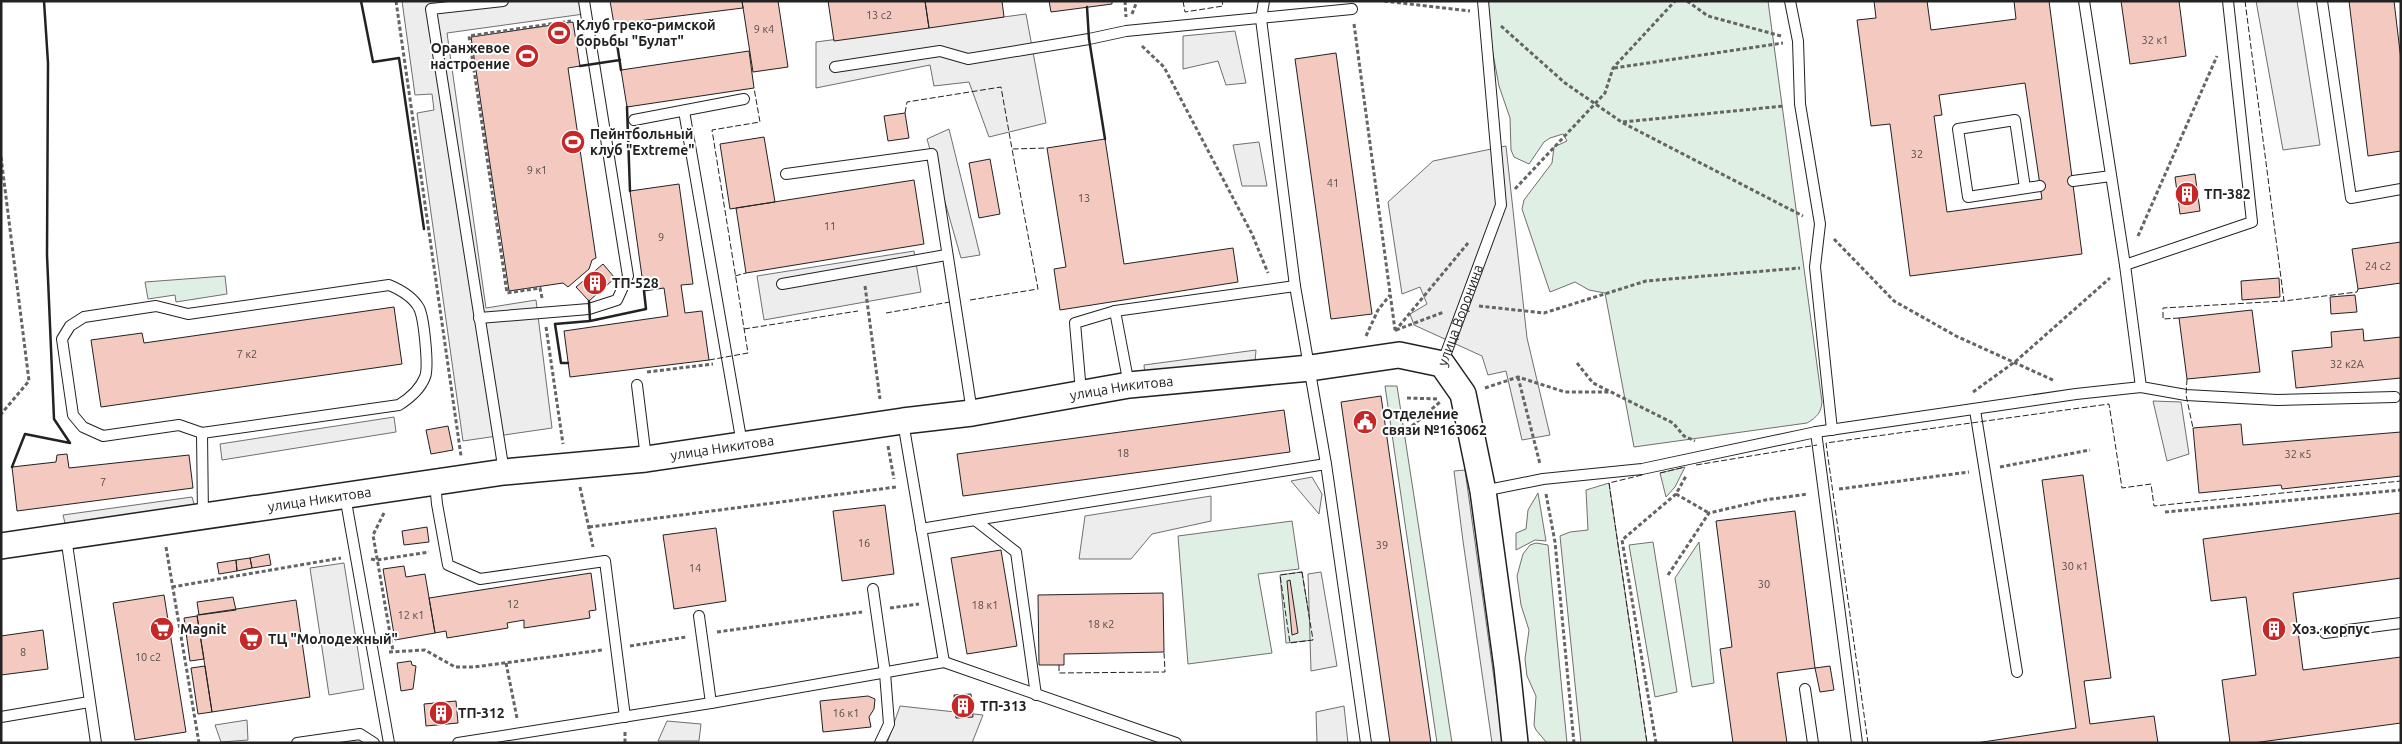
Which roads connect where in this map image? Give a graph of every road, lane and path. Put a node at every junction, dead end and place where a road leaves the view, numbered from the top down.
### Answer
1 (396, 1) edge
2 (503, 1) edge
3 (584, 1) edge
4 (1126, 1) edge
5 (1264, 1) edge
6 (1384, 1) edge
7 (1483, 1) edge
8 (1675, 1) edge
9 (1687, 1) edge
10 (1790, 1) edge
11 (2084, 1) edge
12 (2228, 1) edge
13 (2322, 1) edge
14 (1352, 9) joint
15 (1484, 12) junction
16 (587, 18) junction
17 (1261, 19) junction
18 (1126, 31) junction
19 (1798, 41) junction
20 (835, 67) dead end
21 (744, 100) dead end
22 (1800, 104) junction
23 (684, 110) junction
24 (634, 120) dead end
25 (1623, 122) junction
26 (1, 157) edge
27 (786, 174) dead end
28 (2111, 176) junction
29 (2073, 181) dead end
30 (2040, 186) dead end
31 (2025, 188) junction
32 (2401, 189) edge
33 (1820, 224) junction
34 (946, 255) junction
35 (2125, 265) junction
36 (1815, 267) junction
37 (862, 270) junction
38 (782, 284) dead end
39 (1295, 286) junction
40 (1273, 288) junction
41 (1390, 294) junction
42 (1463, 305) junction
43 (544, 312) junction
44 (1115, 312) junction
45 (479, 318) junction
46 (1395, 331) junction
47 (724, 336) junction
48 (1366, 336) dead end
49 (1397, 338) dead end
50 (1578, 363) dead end
51 (1442, 364) junction
52 (1310, 368) junction
53 (1518, 377) junction
54 (1129, 384) junction
55 (637, 385) joint
56 (2141, 387) junction
57 (1483, 389) dead end
58 (1081, 392) junction
59 (1610, 392) junction
60 (2076, 394) junction
61 (2395, 397) dead end
62 (1407, 398) dead end
63 (880, 399) dead end
64 (1975, 410) junction
65 (972, 413) junction
66 (1, 414) edge
67 (1673, 423) dead end
68 (1412, 426) dead end
69 (895, 429) junction
70 (1832, 430) junction
71 (1816, 432) junction
72 (202, 433) junction
73 (742, 444) junction
74 (564, 445) dead end
75 (461, 459) dead end
76 (646, 459) junction
77 (1326, 464) junction
78 (1541, 470) dead end
79 (504, 472) junction
80 (1687, 473) dead end
81 (435, 482) junction
82 (579, 483) dead end
83 (1887, 483) dead end
84 (2401, 490) edge
85 (1483, 491) junction
86 (1546, 491) dead end
87 (1824, 492) junction
88 (1676, 494) junction
89 (344, 496) junction
90 (384, 512) dead end
91 (2165, 512) dead end
92 (1709, 513) junction
93 (203, 516) junction
94 (975, 520) junction
95 (589, 527) junction
96 (921, 529) junction
97 (66, 537) junction
98 (1, 546) edge
99 (166, 546) dead end
100 (430, 552) dead end
101 (355, 555) junction
102 (377, 560) junction
103 (597, 562) junction
104 (1668, 576) dead end
105 (172, 587) junction
106 (873, 589) dead end
107 (934, 602) junction
108 (876, 610) junction
109 (699, 616) dead end
110 (2401, 623) edge
111 (702, 634) junction
112 (2325, 634) dead end
113 (616, 648) junction
114 (392, 651) junction
115 (373, 654) junction
116 (944, 662) junction
117 (506, 663) junction
118 (2017, 672) dead end
119 (885, 673) junction
120 (1805, 689) dead end
121 (1036, 695) junction
122 (89, 702) junction
123 (711, 703) junction
124 (1, 717) edge
125 (624, 717) junction
126 (519, 733) junction
127 (344, 739) edge
128 (96, 743) edge
129 (199, 743) edge
130 (297, 743) edge
131 (374, 743) edge
132 (389, 743) edge
133 (458, 743) edge
134 (880, 743) edge
135 (1176, 743) edge
136 (1366, 743) edge
137 (1514, 743) edge
138 (1574, 743) edge
139 (1656, 743) edge
140 (1813, 743) edge
141 (1857, 743) edge

1 - 75 path
2 - 45 lane
3 - 16 lane
4 - 18 path
5 - 17 lane
6 - 15 path
7 - 15 lane, улица Воронина
8 - 19 path
9 - 19 path
10 - 19 lane
11 - 28 lane
12 - 35 lane
13 - 32 lane
14 - 17 lane
14 - 41 path
15 - 25 path
15 - 42 lane, улица Воронина
16 - 43 lane
16 - 43 path
17 - 18 lane
17 - 39 lane
18 - 20 lane
18 - 40 path
19 - 22 lane
21 - 23 lane
22 - 25 path
22 - 33 lane
23 - 24 lane
23 - 47 lane
25 - 33 path
26 - 66 path
27 - 34 lane
28 - 29 lane
28 - 35 lane
30 - 31 lane
31 - 31 lane
33 - 36 lane
33 - 60 path
34 - 37 lane
34 - 65 lane
35 - 56 lane
36 - 42 path
36 - 70 lane
37 - 38 lane
37 - 63 path
39 - 40 lane
39 - 52 lane
40 - 44 lane
41 - 46 path
41 - 48 path
42 - 46 path
42 - 51 lane, улица Воронина
43 - 45 lane
43 - 74 path
44 - 54 lane
44 - 58 lane
45 - 79 lane
46 - 49 path
47 - 55 path
47 - 73 lane
50 - 59 path
51 - 52 street, улица Никитова
51 - 85 street, улица Воронина
52 - 54 street, улица Никитова
52 - 77 lane
53 - 57 path
53 - 59 path
53 - 78 path
54 - 58 street, улица Никитова
55 - 76 lane
56 - 60 lane
56 - 61 lane
58 - 65 street, улица Никитова
59 - 67 path
60 - 64 lane
62 - 68 path
64 - 70 lane
64 - 118 lane
65 - 69 street, улица Никитова
69 - 73 street, улица Никитова
69 - 95 path
69 - 96 lane
70 - 71 lane
71 - 85 lane
71 - 87 lane
72 - 72 lane
72 - 93 lane
73 - 76 street, улица Никитова
76 - 79 street, улица Никитова
77 - 94 lane
77 - 136 lane
79 - 81 street, улица Никитова
80 - 88 path
81 - 89 street, улица Никитова
81 - 103 lane
82 - 95 path
83 - 87 path
84 - 91 path
85 - 137 street, улица Воронина
86 - 138 path
87 - 92 path
87 - 141 lane
88 - 92 path
88 - 139 path
89 - 93 street, улица Никитова
89 - 101 lane
90 - 102 path
92 - 104 path
93 - 97 street, улица Никитова
94 - 96 lane
94 - 121 lane
95 - 103 path
96 - 107 lane
97 - 98 street, улица Никитова
97 - 122 lane
99 - 105 path
100 - 102 path
101 - 102 path
101 - 105 path
101 - 115 lane
102 - 114 path
103 - 113 lane
105 - 129 path
106 - 108 lane
107 - 108 path
107 - 116 lane
108 - 111 path
108 - 119 lane
109 - 111 lane
110 - 112 lane
111 - 113 path
111 - 123 lane
113 - 117 path
113 - 125 lane
114 - 115 path
114 - 117 path
115 - 132 lane
116 - 119 lane
116 - 121 lane
117 - 126 path
119 - 123 lane
119 - 134 lane
120 - 140 lane
121 - 135 lane
122 - 124 lane
122 - 128 lane
123 - 125 lane
125 - 126 lane
126 - 133 lane
127 - 130 lane
127 - 131 lane

